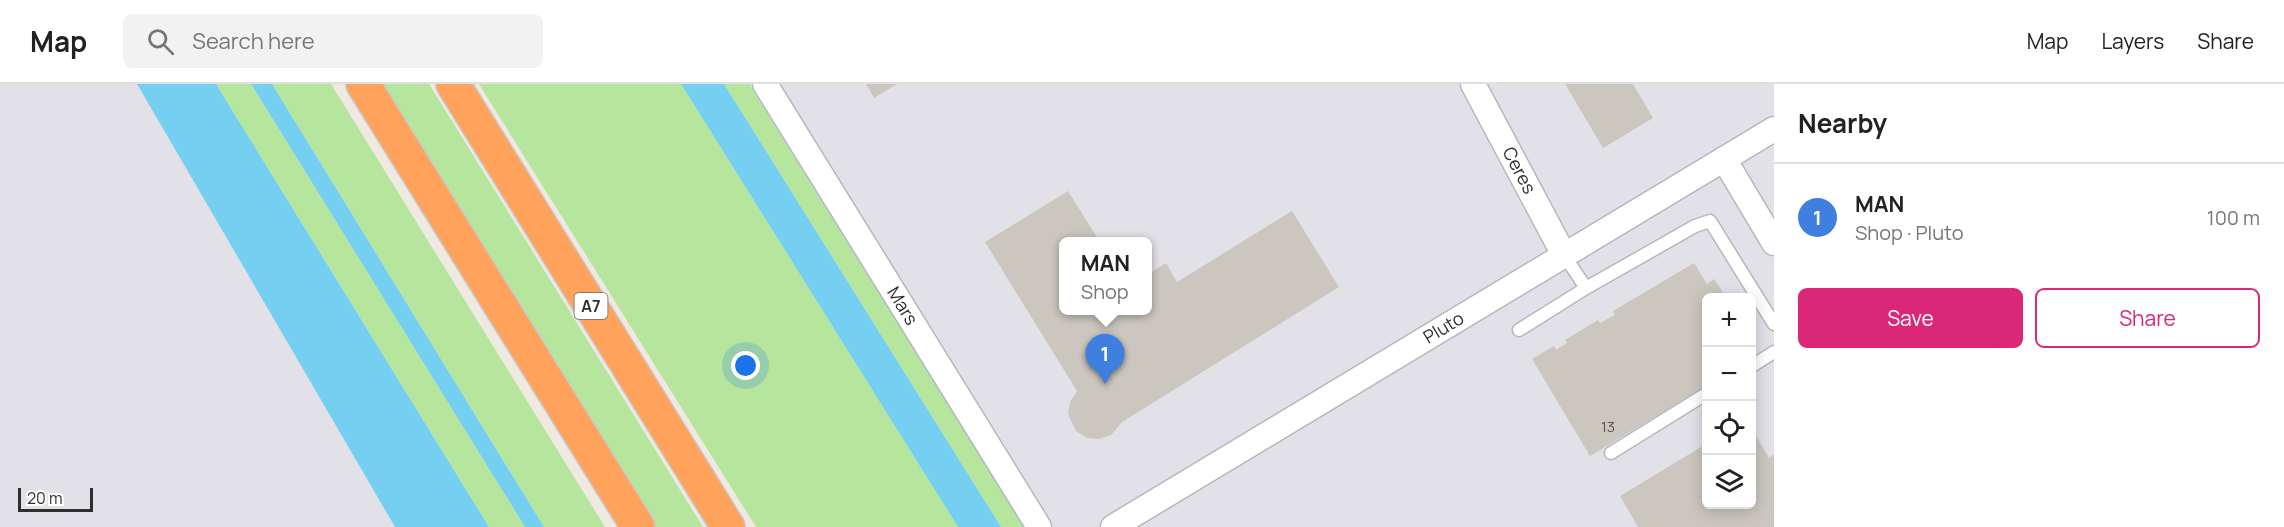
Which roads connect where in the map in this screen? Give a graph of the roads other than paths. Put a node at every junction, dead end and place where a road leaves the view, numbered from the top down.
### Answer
1 (363, 84) edge
2 (453, 84) edge
3 (765, 84) edge
4 (1473, 84) edge
5 (1774, 129) edge
6 (1724, 159) junction
7 (1774, 243) edge
8 (1564, 255) junction
9 (1586, 288) junction
10 (1774, 324) edge
11 (1519, 330) dead end
12 (1774, 352) edge
13 (1756, 363) edge
14 (1702, 397) edge
15 (1611, 453) dead end
16 (638, 527) edge
17 (728, 527) edge
18 (1039, 527) edge
19 (1113, 527) edge

1 - 16 highway
2 - 17 highway, A7
3 - 18 street, Mars
4 - 8 street, Ceres
5 - 6 street, Pluto
6 - 7 street
6 - 8 street, Pluto
8 - 9 lane
8 - 19 street, Pluto
9 - 10 lane
9 - 11 lane
12 - 13 lane
14 - 15 lane

